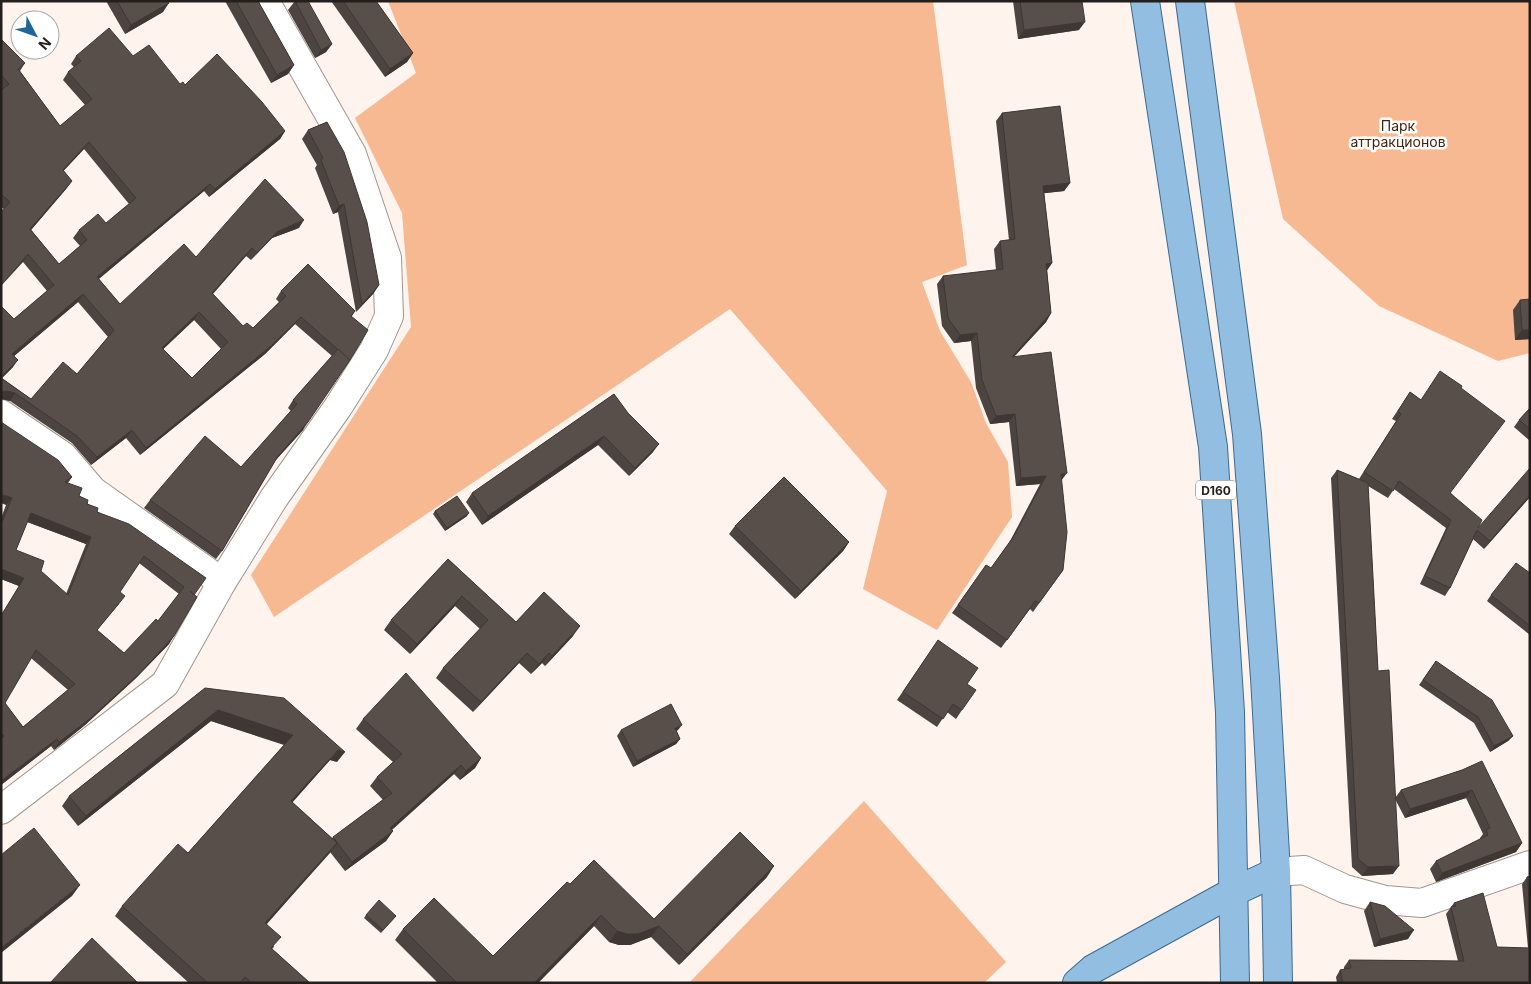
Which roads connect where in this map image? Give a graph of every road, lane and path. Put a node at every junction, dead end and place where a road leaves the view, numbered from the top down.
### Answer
1 (265, 1) edge
2 (1145, 1) edge
3 (1190, 1) edge
4 (1, 414) edge
5 (222, 582) junction
6 (1, 810) edge
7 (1530, 865) edge
8 (1276, 872) junction
9 (1233, 892) junction
10 (1077, 983) edge
11 (1235, 983) edge
12 (1278, 983) edge

1 - 5 street
2 - 9 main road, D160
3 - 8 main road, D160
4 - 5 street
5 - 6 street
7 - 8 street
8 - 9 main road
8 - 12 main road, D160
9 - 10 main road
9 - 11 main road, D160

